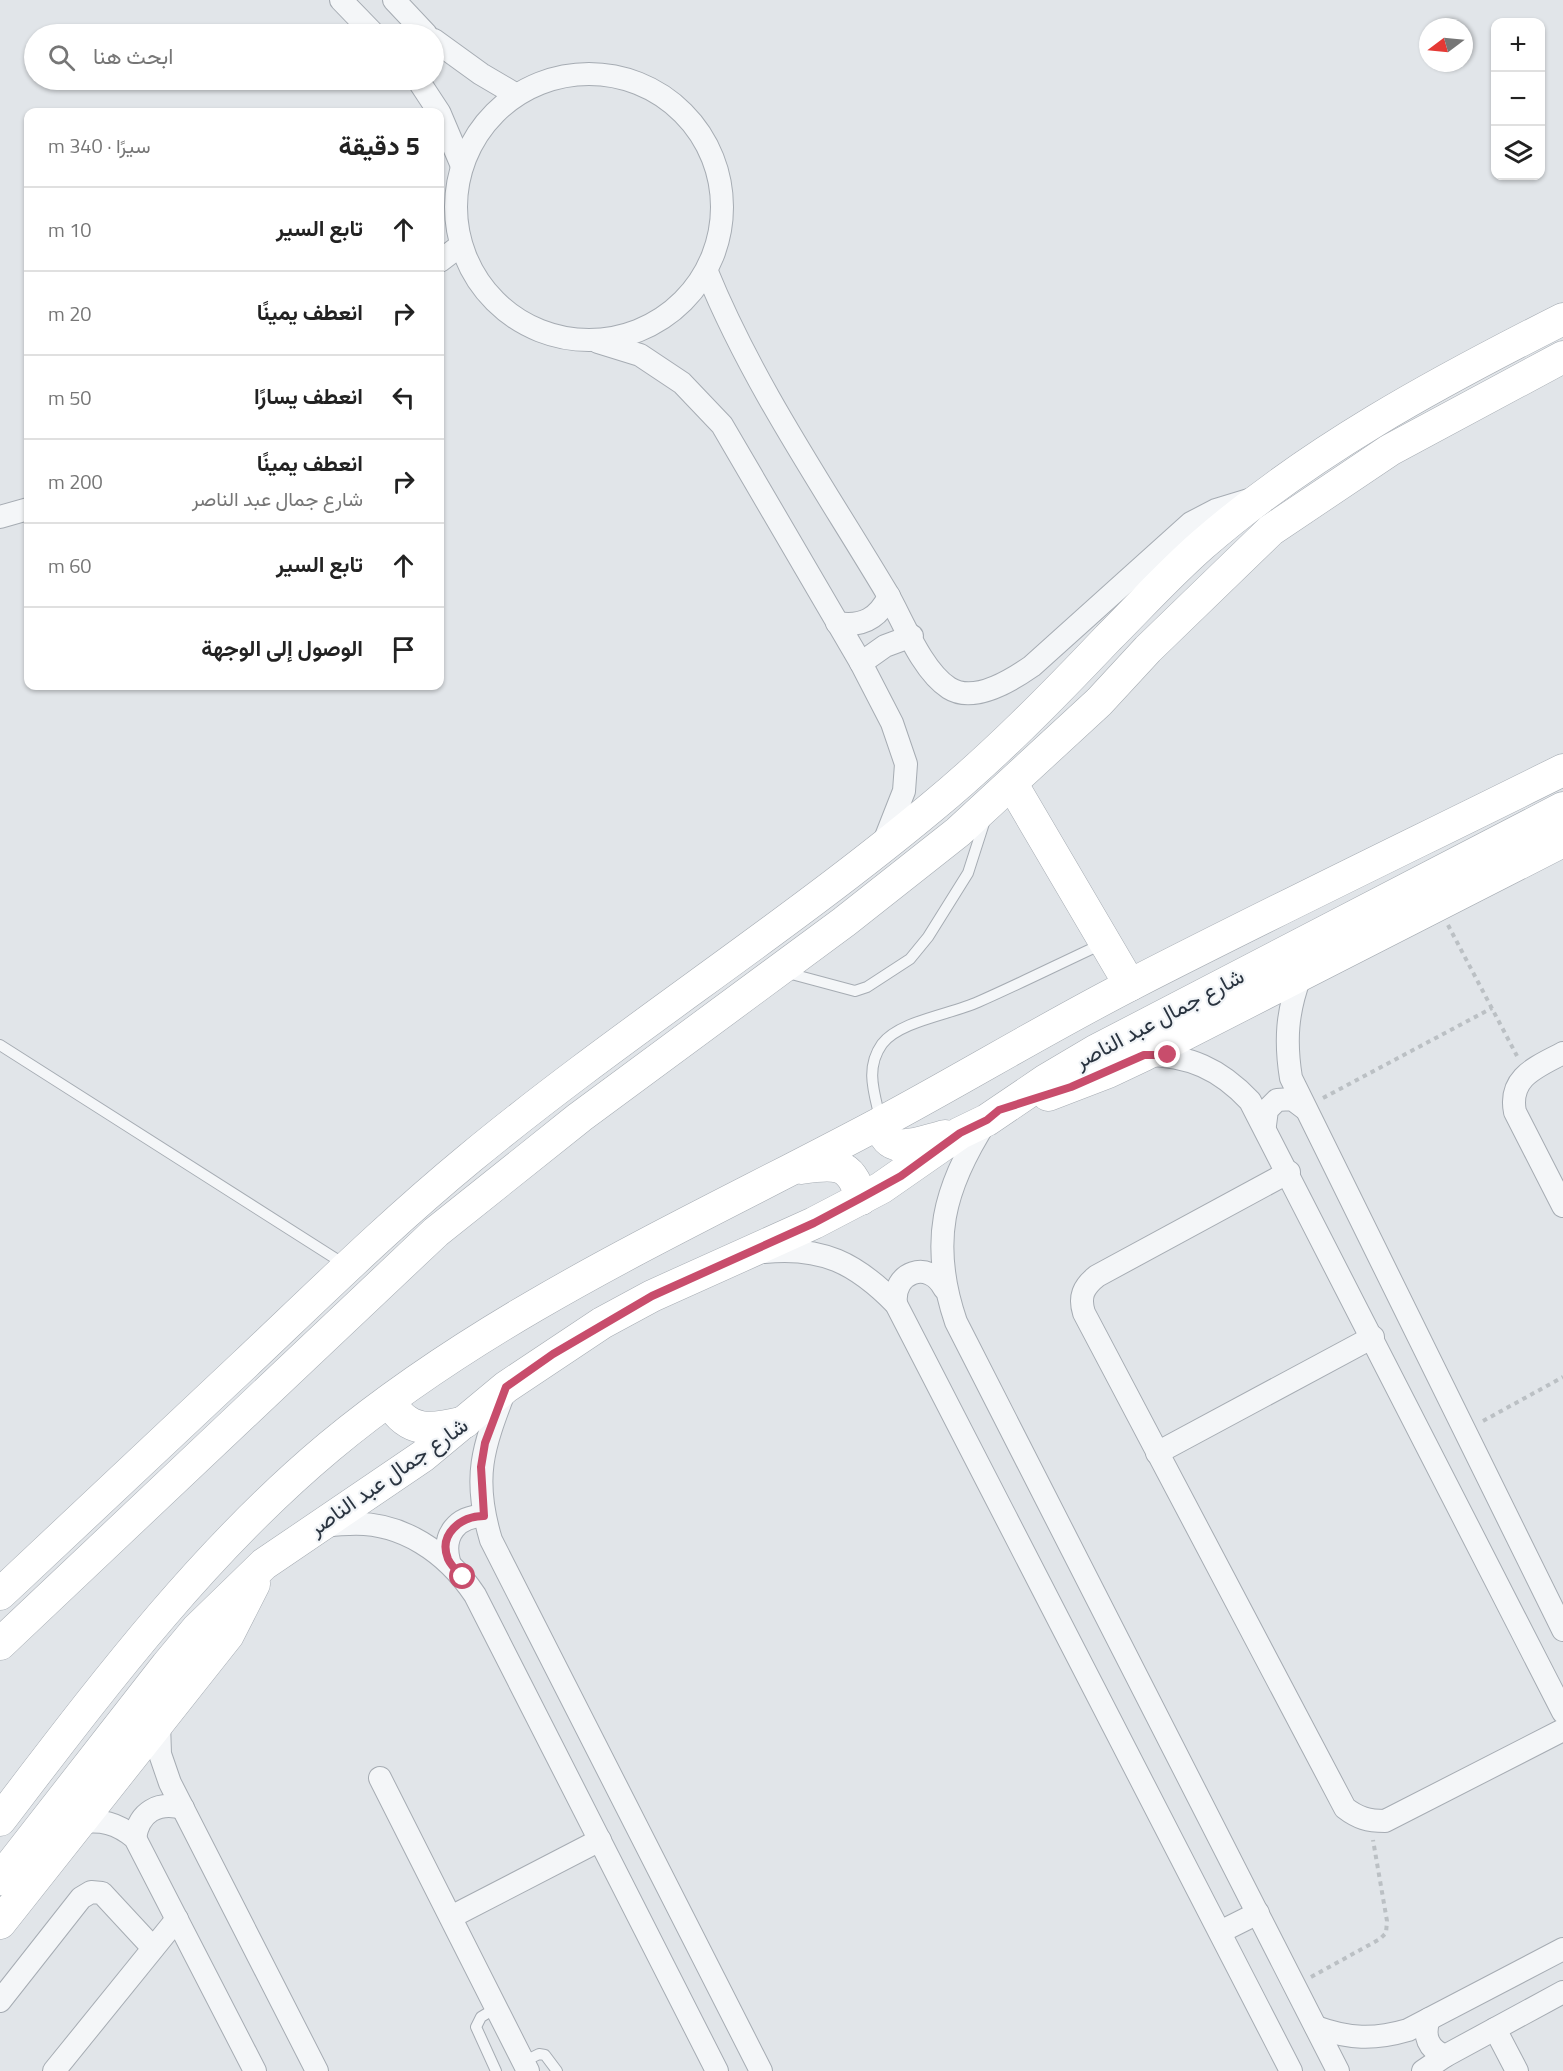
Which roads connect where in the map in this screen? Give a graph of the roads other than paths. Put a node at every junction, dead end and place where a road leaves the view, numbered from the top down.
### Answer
1 (341, 0) edge
2 (394, 0) edge
3 (364, 24) edge
4 (417, 24) edge
5 (444, 47) edge
6 (424, 90) edge
7 (515, 94) junction
8 (436, 108) edge
9 (444, 125) edge
10 (462, 166) junction
11 (461, 245) junction
12 (444, 258) edge
13 (707, 272) junction
14 (1563, 319) edge
15 (597, 341) junction
16 (1563, 357) edge
17 (1262, 495) junction
18 (24, 511) edge
19 (0, 517) edge
20 (889, 596) junction
21 (837, 623) junction
22 (912, 636) junction
23 (861, 663) junction
24 (1563, 770) edge
25 (1001, 794) junction
26 (1562, 809) edge
27 (1563, 841) edge
28 (882, 848) junction
29 (1105, 943) junction
30 (778, 970) junction
31 (1300, 976) junction
32 (1130, 985) junction
33 (0, 1045) edge
34 (1563, 1053) edge
35 (1144, 1055) junction
36 (1304, 1108) junction
37 (982, 1121) junction
38 (881, 1123) junction
39 (1265, 1125) junction
40 (788, 1170) junction
41 (1289, 1172) junction
42 (861, 1198) junction
43 (412, 1206) junction
44 (1563, 1206) edge
45 (436, 1232) junction
46 (745, 1255) junction
47 (346, 1266) junction
48 (944, 1288) junction
49 (896, 1304) junction
50 (1373, 1337) junction
51 (506, 1387) junction
52 (389, 1401) junction
53 (465, 1422) junction
54 (1157, 1453) junction
55 (484, 1516) junction
56 (301, 1537) junction
57 (1523, 1550) junction
58 (449, 1562) junction
59 (264, 1564) junction
60 (1490, 1568) junction
61 (0, 1594) edge
62 (1563, 1630) edge
63 (0, 1644) edge
64 (1563, 1712) edge
65 (159, 1723) junction
66 (1563, 1730) edge
67 (381, 1778) dead end
68 (183, 1808) junction
69 (0, 1820) edge
70 (78, 1823) junction
71 (135, 1838) junction
72 (643, 1840) junction
73 (604, 1849) junction
74 (0, 1879) edge
75 (1258, 1913) junction
76 (451, 1917) junction
77 (177, 1919) junction
78 (0, 1923) edge
79 (1220, 1932) junction
80 (153, 1948) junction
81 (1563, 1949) edge
82 (1563, 1992) edge
83 (0, 2001) edge
84 (496, 2008) junction
85 (1429, 2019) junction
86 (1316, 2027) junction
87 (1495, 2029) junction
88 (1445, 2056) junction
89 (74, 2061) edge
90 (526, 2066) edge
91 (54, 2071) edge
92 (255, 2071) edge
93 (317, 2071) edge
94 (496, 2071) edge
95 (557, 2071) edge
96 (717, 2071) edge
97 (761, 2071) edge
98 (1291, 2071) edge
99 (1338, 2071) edge
100 (1423, 2071) edge
101 (1517, 2071) edge

1 - 3 street
2 - 4 street
5 - 7 street
6 - 8 street
7 - 10 street
7 - 13 street
9 - 10 street
10 - 11 street
11 - 12 street
11 - 15 street
13 - 15 street
13 - 20 street
14 - 17 main road
15 - 21 street
16 - 25 main road
17 - 22 street
17 - 28 main road
18 - 19 street
20 - 21 street
20 - 22 street
21 - 23 street
22 - 23 street
23 - 28 street
24 - 32 main road, شارع جمال عبد الناصر
25 - 29 main road
25 - 30 main road
25 - 30 lane
26 - 37 main road, شارع جمال عبد الناصر
27 - 31 main road
28 - 43 main road
29 - 32 main road
29 - 38 lane
30 - 45 main road
31 - 35 main road
31 - 36 street
32 - 38 main road, شارع جمال عبد الناصر
33 - 47 lane
34 - 44 street
35 - 37 main road
35 - 39 street
36 - 39 street
36 - 57 street
37 - 38 main road
37 - 42 main road, شارع جمال عبد الناصر
37 - 48 street
38 - 40 main road, شارع جمال عبد الناصر
39 - 41 street
40 - 42 main road
40 - 52 main road, شارع جمال عبد الناصر
41 - 50 street
41 - 54 street
42 - 46 main road, شارع جمال عبد الناصر
43 - 45 main road
43 - 47 main road
45 - 63 main road
46 - 49 street
46 - 51 main road, شارع جمال عبد الناصر
47 - 61 main road
48 - 49 street
48 - 75 street
49 - 79 street
50 - 54 street
50 - 60 street
51 - 53 main road, شارع جمال عبد الناصر
51 - 55 street
52 - 53 main road
52 - 69 main road, شارع جمال عبد الناصر
53 - 56 main road, شارع جمال عبد الناصر
54 - 66 street
55 - 58 street
55 - 72 street
56 - 58 street
56 - 59 main road, شارع جمال عبد الناصر
57 - 60 street
57 - 62 street
58 - 73 street
59 - 65 main road
59 - 74 main road, شارع جمال عبد الناصر
60 - 64 street
65 - 68 street
65 - 70 main road
67 - 76 street
68 - 71 street
68 - 93 street
70 - 71 street
70 - 78 main road
71 - 77 street
72 - 73 street
72 - 97 street
73 - 76 street
73 - 96 street
75 - 79 street
75 - 86 street
76 - 84 street
77 - 80 street
77 - 92 street
79 - 98 street
80 - 83 street
80 - 89 street
81 - 85 street
82 - 87 street
84 - 90 street
84 - 94 lane
85 - 86 street
85 - 88 street
86 - 99 street
87 - 88 street
87 - 101 street
88 - 100 street
89 - 91 street
90 - 95 lane

